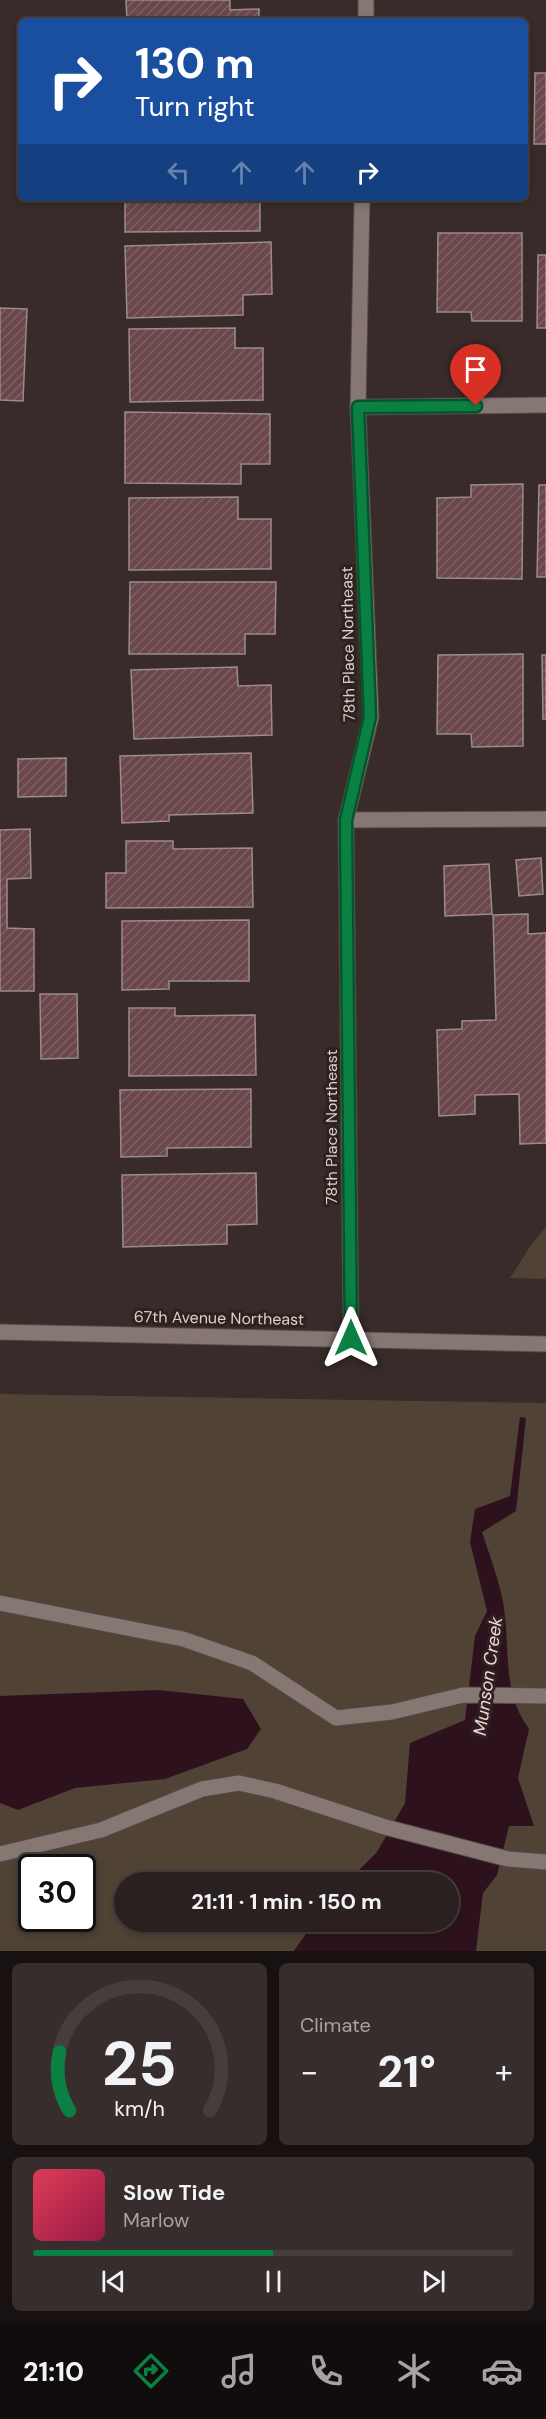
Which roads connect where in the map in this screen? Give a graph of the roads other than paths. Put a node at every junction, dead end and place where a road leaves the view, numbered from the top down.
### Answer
1 (366, 0) edge
2 (366, 18) edge
3 (362, 201) edge
4 (546, 405) edge
5 (358, 407) junction
6 (546, 819) edge
7 (346, 820) junction
8 (0, 1332) edge
9 (351, 1338) junction
10 (546, 1344) edge
11 (0, 1603) edge
12 (546, 1696) edge
13 (0, 1854) edge
14 (546, 1862) edge

1 - 2 street
3 - 5 street, 78th Place Northeast
4 - 5 street
5 - 7 street, 78th Place Northeast
6 - 7 street
7 - 9 street, 78th Place Northeast
8 - 9 street, 67th Avenue Northeast
9 - 10 street, 67th Avenue Northeast
11 - 12 street
13 - 14 street

